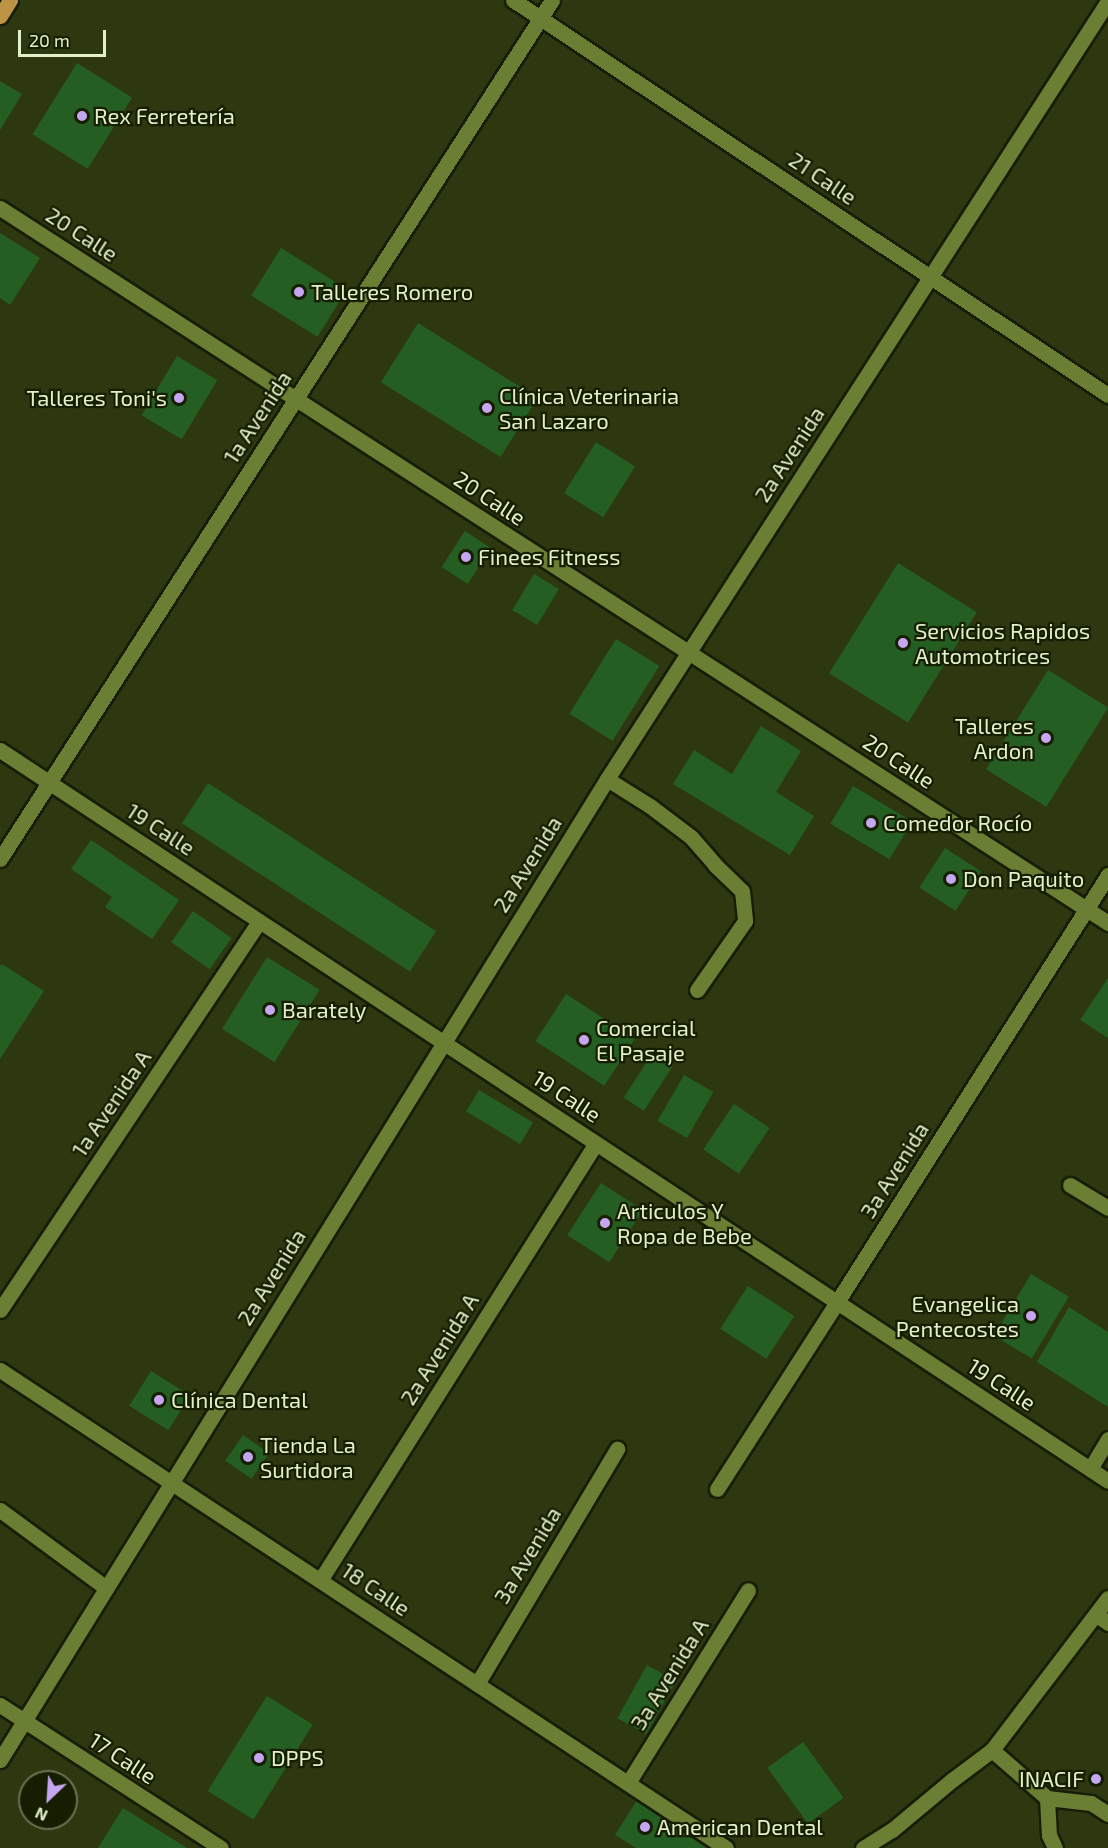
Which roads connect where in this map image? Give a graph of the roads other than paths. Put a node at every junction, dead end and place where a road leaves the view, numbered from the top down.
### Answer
1 (10, 0) edge
2 (513, 0) edge
3 (552, 0) edge
4 (1108, 1) edge
5 (0, 16) edge
6 (540, 18) junction
7 (0, 208) edge
8 (930, 277) junction
9 (1108, 394) edge
10 (296, 399) junction
11 (688, 652) junction
12 (0, 750) edge
13 (607, 779) junction
14 (50, 782) junction
15 (0, 859) edge
16 (1108, 875) edge
17 (1086, 909) junction
18 (259, 921) junction
19 (1108, 923) edge
20 (697, 990) dead end
21 (442, 1041) junction
22 (596, 1143) junction
23 (1070, 1185) dead end
24 (1108, 1208) edge
25 (837, 1302) junction
26 (0, 1310) edge
27 (0, 1370) edge
28 (1108, 1439) edge
29 (617, 1449) dead end
30 (1090, 1469) junction
31 (1108, 1481) edge
32 (171, 1483) junction
33 (717, 1489) dead end
34 (0, 1510) edge
35 (321, 1579) junction
36 (106, 1588) junction
37 (748, 1590) dead end
38 (1108, 1598) edge
39 (1102, 1619) edge
40 (477, 1684) junction
41 (0, 1705) edge
42 (24, 1721) junction
43 (992, 1750) junction
44 (0, 1760) edge
45 (628, 1783) junction
46 (1047, 1798) junction
47 (1108, 1814) edge
48 (221, 1848) edge
49 (726, 1848) edge
50 (863, 1848) edge
51 (1055, 1848) edge

1 - 5 main road
2 - 6 street, 21 Calle
3 - 6 street, 1a Avenida
4 - 8 street, 2a Avenida
6 - 8 street, 21 Calle
6 - 10 street, 1a Avenida
7 - 10 street, 20 Calle
8 - 9 street, 21 Calle
8 - 11 street, 2a Avenida
10 - 11 street, 20 Calle
10 - 14 street, 1a Avenida
11 - 13 street, 2a Avenida
11 - 17 street, 20 Calle
12 - 14 street, 19 Calle
13 - 20 street
13 - 21 street, 2a Avenida
14 - 15 street, 1a Avenida
14 - 18 street, 19 Calle
16 - 17 street, 3a Avenida
17 - 19 street, 20 Calle
17 - 25 street, 3a Avenida
18 - 21 street, 19 Calle
18 - 26 street, 1a Avenida A
21 - 22 street, 19 Calle
21 - 32 street, 2a Avenida
22 - 25 street, 19 Calle
22 - 35 street, 2a Avenida A
23 - 24 street
25 - 30 street, 19 Calle
25 - 33 street, 3a Avenida
27 - 32 street, 18 Calle
28 - 30 street
29 - 40 street, 3a Avenida
30 - 31 street, 19 Calle
32 - 35 street, 18 Calle
32 - 36 street, 2a Avenida
34 - 36 street
35 - 40 street, 18 Calle
36 - 42 street, 2a Avenida
37 - 45 street, 3a Avenida A
38 - 39 street
39 - 43 street
40 - 45 street, 18 Calle
41 - 42 street, 17 Calle
42 - 44 street, 2a Avenida
42 - 48 street, 17 Calle
43 - 46 street
43 - 50 street
45 - 49 street, 18 Calle
46 - 47 street
46 - 51 street

